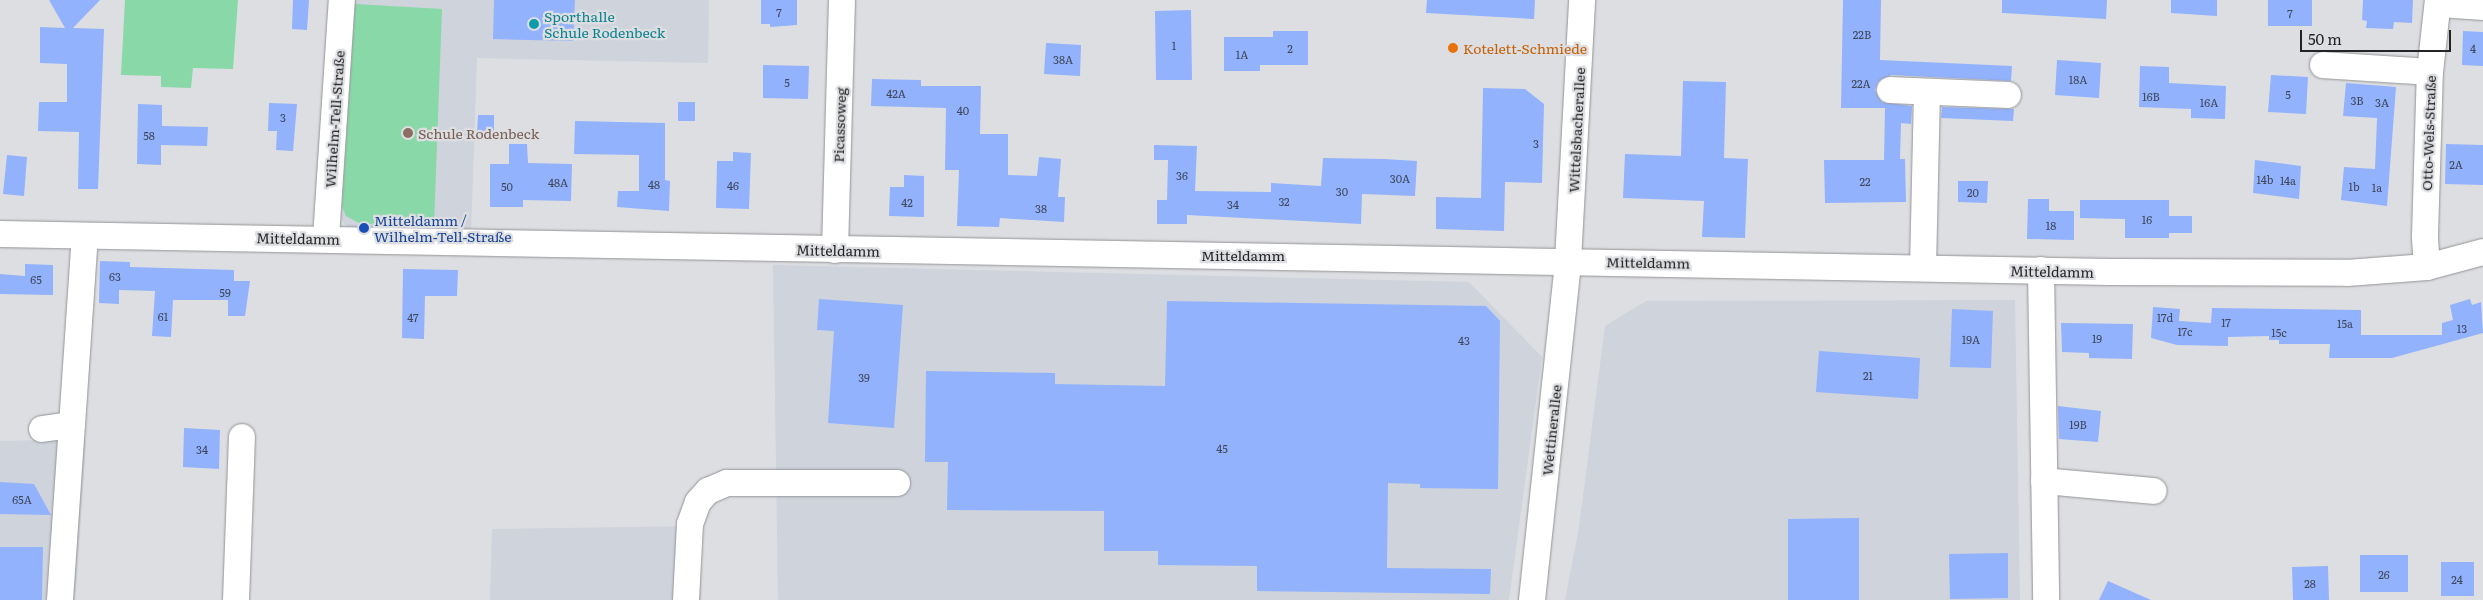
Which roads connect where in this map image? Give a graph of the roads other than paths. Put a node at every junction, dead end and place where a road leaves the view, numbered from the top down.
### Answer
1 (342, 0) edge
2 (842, 0) edge
3 (1582, 0) edge
4 (2438, 2) edge
5 (2483, 6) edge
6 (2323, 65) dead end
7 (2430, 72) junction
8 (1890, 90) dead end
9 (1927, 92) junction
10 (2008, 95) dead end
11 (0, 234) edge
12 (85, 236) junction
13 (326, 238) junction
14 (835, 250) junction
15 (2483, 252) edge
16 (1568, 261) junction
17 (2427, 267) junction
18 (1923, 268) junction
19 (2041, 270) junction
20 (72, 425) junction
21 (42, 429) dead end
22 (242, 438) dead end
23 (2044, 481) junction
24 (897, 484) dead end
25 (2154, 491) dead end
26 (60, 600) edge
27 (236, 600) edge
28 (686, 600) edge
29 (1532, 600) edge
30 (2046, 600) edge

1 - 13 street, Wilhelm-Tell-Straße
2 - 14 street, Picassoweg
3 - 16 street, Wittelsbacherallee
4 - 5 street
4 - 7 street, Otto-Wels-Straße
6 - 7 street
7 - 17 street, Otto-Wels-Straße
8 - 9 street
9 - 10 street
9 - 18 street
11 - 12 street, Mitteldamm
12 - 13 street, Mitteldamm
12 - 20 street
13 - 14 street, Mitteldamm
14 - 16 street, Mitteldamm
15 - 17 street, Mitteldamm
16 - 18 street, Mitteldamm
16 - 29 street, Wettinerallee
17 - 19 street, Mitteldamm
18 - 19 street, Mitteldamm
19 - 23 street
20 - 21 street
20 - 26 street
22 - 27 street
23 - 25 street
23 - 30 street
24 - 28 street

